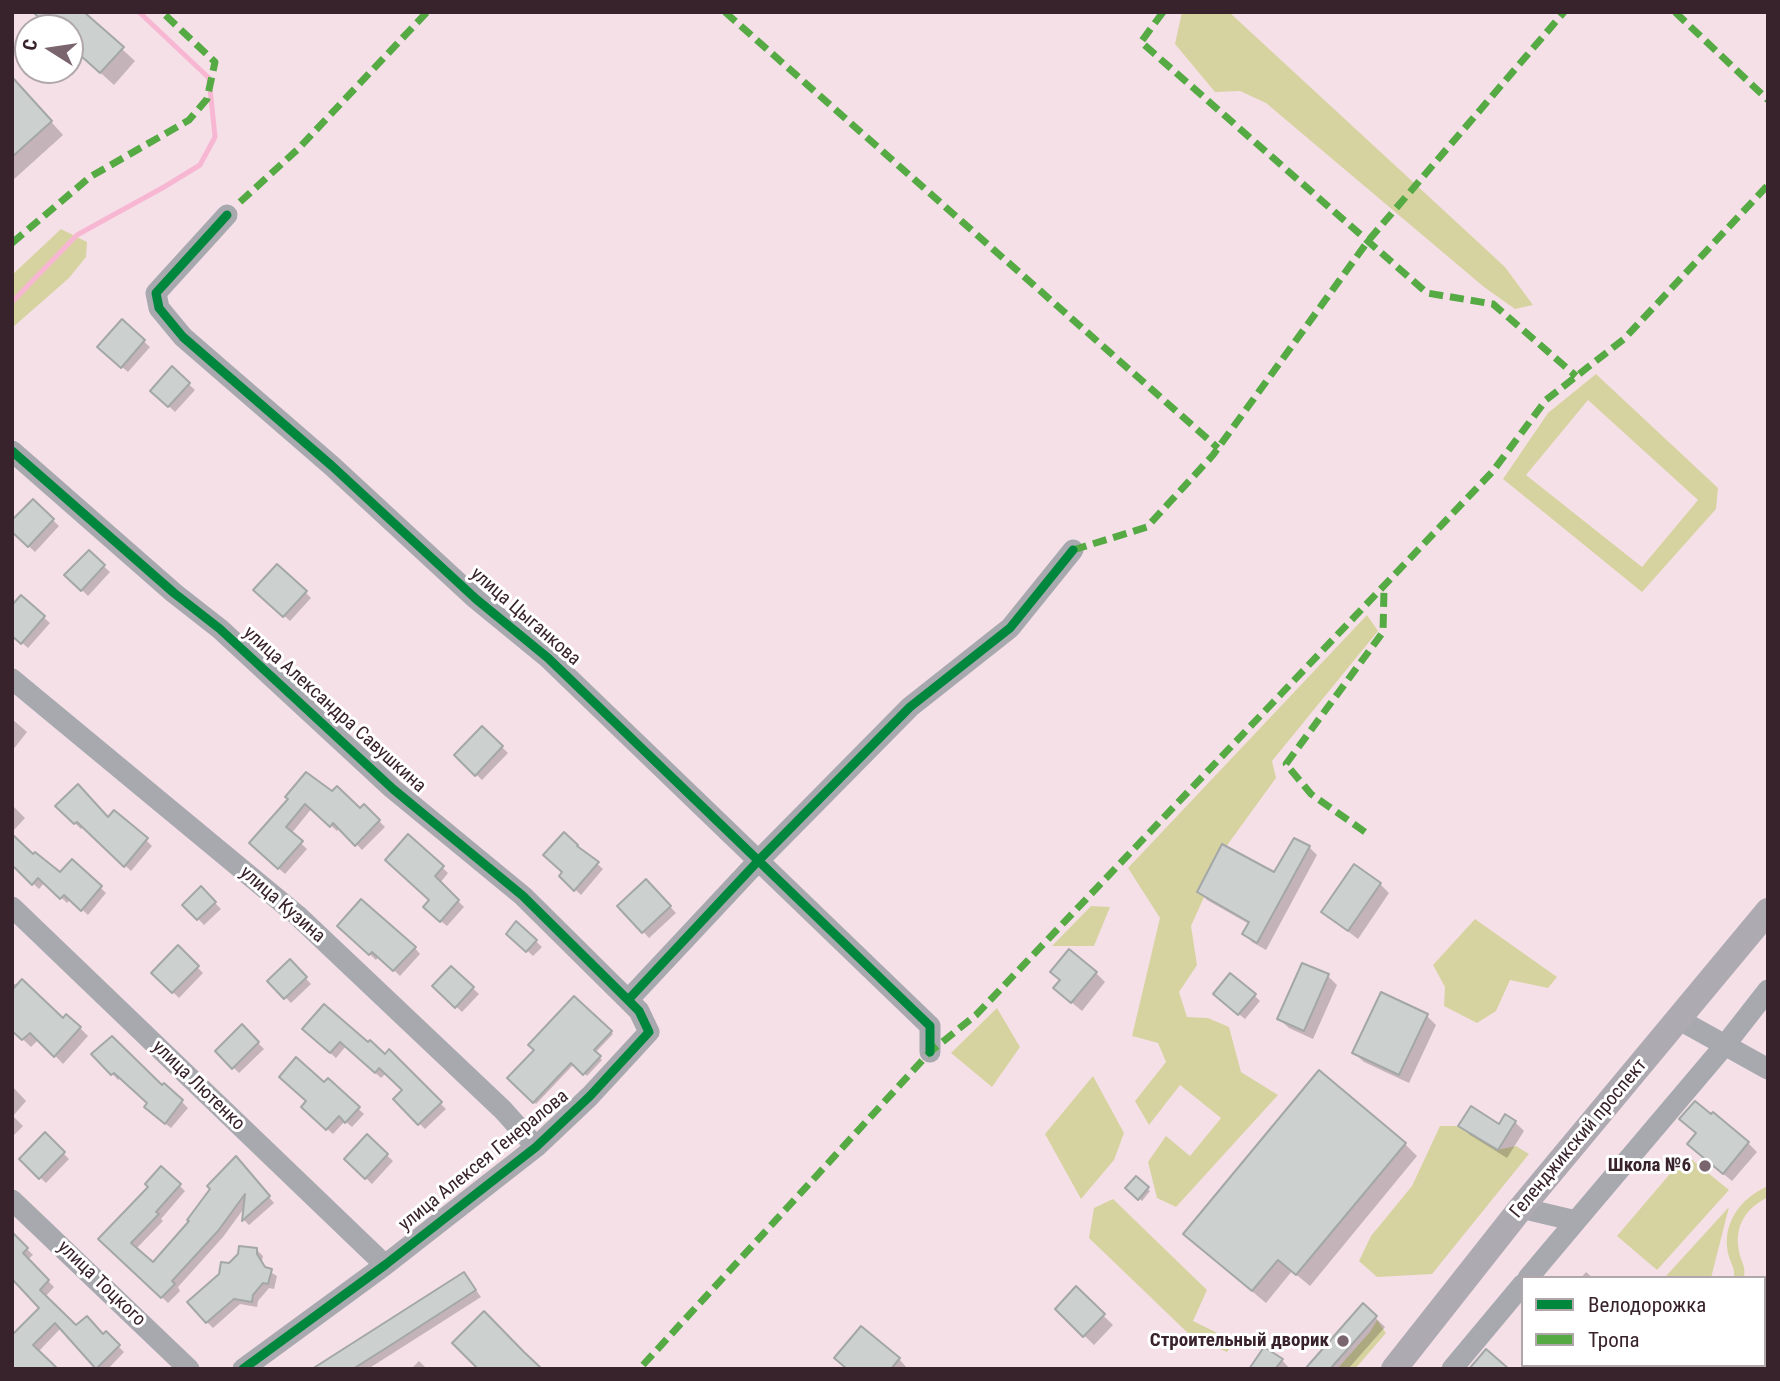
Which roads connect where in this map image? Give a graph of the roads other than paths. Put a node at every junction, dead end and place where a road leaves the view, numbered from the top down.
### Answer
1 (228, 215) dead end
2 (12, 451) edge
3 (1073, 550) dead end
4 (12, 679) edge
5 (759, 860) junction
6 (12, 907) edge
7 (1768, 911) edge
8 (1768, 990) edge
9 (628, 1000) junction
10 (1678, 1019) junction
11 (1725, 1045) junction
12 (930, 1052) dead end
13 (1768, 1069) edge
14 (536, 1147) junction
15 (12, 1200) edge
16 (1521, 1208) junction
17 (1576, 1221) junction
18 (385, 1265) junction
19 (1530, 1276) edge
20 (1521, 1286) edge
21 (189, 1369) edge
22 (243, 1369) edge
23 (1394, 1369) edge
24 (1452, 1369) edge

1 - 5 street, улица Цыганкова
2 - 9 street, улица Александра Савушкина
3 - 5 street
4 - 14 street, улица Кузина
5 - 9 street
5 - 12 street, улица Цыганкова
6 - 18 street, улица Лютенко
7 - 10 main road, Геленджикский проспект
8 - 11 street
9 - 14 street, улица Алексея Генералова
10 - 11 street
10 - 16 main road, Геленджикский проспект
11 - 13 street
11 - 17 street
14 - 18 street, улица Алексея Генералова
15 - 21 street, улица Тоцкого
16 - 17 street
16 - 23 main road, Геленджикский проспект
17 - 19 street
18 - 22 street, улица Алексея Генералова
20 - 24 street

